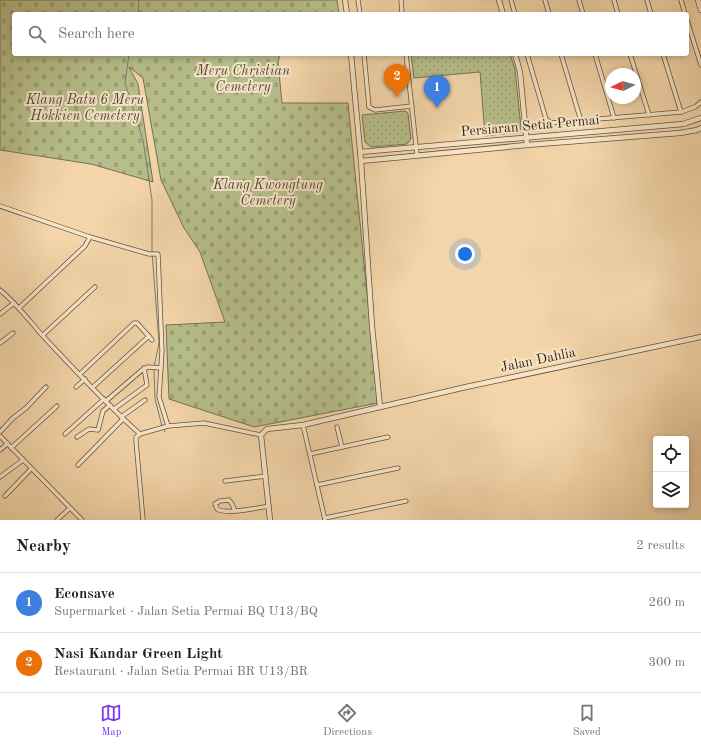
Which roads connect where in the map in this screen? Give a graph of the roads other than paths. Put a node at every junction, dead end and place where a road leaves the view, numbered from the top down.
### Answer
1 (346, 0) edge
2 (358, 0) edge
3 (401, 0) edge
4 (499, 0) edge
5 (511, 0) edge
6 (545, 0) edge
7 (579, 0) edge
8 (614, 0) edge
9 (647, 0) edge
10 (681, 0) edge
11 (698, 0) edge
12 (701, 10) edge
13 (347, 12) edge
14 (360, 12) edge
15 (402, 12) edge
16 (502, 12) edge
17 (514, 12) edge
18 (548, 12) edge
19 (582, 12) edge
20 (617, 12) edge
21 (650, 12) edge
22 (684, 12) edge
23 (689, 26) edge
24 (351, 56) edge
25 (364, 56) edge
26 (406, 56) edge
27 (516, 56) edge
28 (528, 56) edge
29 (562, 56) edge
30 (596, 56) edge
31 (631, 56) edge
32 (665, 56) edge
33 (701, 65) edge
34 (701, 102) edge
35 (412, 106) junction
36 (681, 112) junction
37 (649, 115) junction
38 (614, 118) junction
39 (701, 118) edge
40 (581, 121) junction
41 (701, 128) edge
42 (526, 137) junction
43 (527, 145) junction
44 (416, 146) junction
45 (360, 152) junction
46 (417, 155) junction
47 (361, 161) junction
48 (0, 206) edge
49 (90, 236) junction
50 (95, 287) dead end
51 (0, 290) edge
52 (14, 303) junction
53 (19, 308) junction
54 (0, 314) edge
55 (13, 334) dead end
56 (43, 336) junction
57 (701, 337) edge
58 (0, 343) edge
59 (157, 367) junction
60 (144, 368) junction
61 (80, 374) junction
62 (84, 379) junction
63 (46, 387) dead end
64 (93, 387) junction
65 (76, 388) dead end
66 (105, 400) junction
67 (145, 400) dead end
68 (110, 405) junction
69 (57, 406) dead end
70 (380, 407) junction
71 (114, 409) junction
72 (122, 418) junction
73 (304, 425) junction
74 (165, 427) junction
75 (337, 427) dead end
76 (0, 432) edge
77 (65, 434) dead end
78 (140, 434) junction
79 (261, 435) junction
80 (0, 436) edge
81 (77, 437) dead end
82 (388, 437) dead end
83 (7, 444) junction
84 (342, 447) junction
85 (11, 448) junction
86 (0, 450) edge
87 (310, 454) junction
88 (23, 460) junction
89 (78, 465) dead end
90 (31, 468) junction
91 (398, 468) dead end
92 (266, 476) junction
93 (0, 477) edge
94 (225, 481) dead end
95 (317, 485) junction
96 (4, 496) dead end
97 (406, 501) dead end
98 (269, 506) junction
99 (70, 508) junction
100 (235, 511) junction
101 (325, 519) edge
102 (57, 520) edge
103 (82, 520) edge
104 (143, 520) edge
105 (270, 520) edge

1 - 13 street
2 - 14 street
3 - 15 street
4 - 16 street
5 - 17 street
6 - 18 street
7 - 19 street
8 - 20 street
9 - 21 street
10 - 22 street
11 - 12 main road
23 - 33 street
24 - 45 street
25 - 35 street
26 - 35 street
27 - 42 street
28 - 40 street
29 - 40 street
30 - 38 street
31 - 37 street
32 - 36 street
34 - 36 street
35 - 44 street
36 - 37 street
37 - 38 street
38 - 40 street
39 - 42 street, Persiaran Setia Permai
41 - 43 street, Persiaran Setia Permai
42 - 43 street
42 - 44 street, Persiaran Setia Permai
43 - 46 street, Persiaran Setia Permai
44 - 45 street, Persiaran Setia Permai
44 - 46 street
45 - 47 street
46 - 47 street, Persiaran Setia Permai
47 - 70 street
48 - 49 street
49 - 53 street
49 - 59 street
50 - 56 street
51 - 52 street
52 - 53 street
52 - 54 street
53 - 56 street
55 - 58 street
56 - 61 street
57 - 70 street, Jalan Dahlia
59 - 60 street
59 - 74 street
60 - 66 street
60 - 71 street
61 - 62 street
61 - 64 street
62 - 64 street
62 - 65 street
63 - 76 street
64 - 66 street
66 - 68 street
66 - 77 street
67 - 72 street
68 - 71 street
68 - 81 street
69 - 85 street
70 - 73 street, Jalan Dahlia
71 - 72 street
72 - 78 street
72 - 89 street
73 - 79 street, Jalan Dahlia
73 - 87 street
74 - 78 street
74 - 79 street
75 - 84 street
78 - 104 street
79 - 92 street
80 - 83 street
82 - 84 street
83 - 85 street
83 - 86 street
84 - 87 street
85 - 88 street
87 - 95 street
88 - 90 street
88 - 93 street
90 - 96 street
90 - 99 street
91 - 95 street
92 - 94 street
92 - 98 street
95 - 101 street
97 - 101 street
98 - 100 street
98 - 105 street
99 - 102 street
99 - 103 street
100 - 100 street

